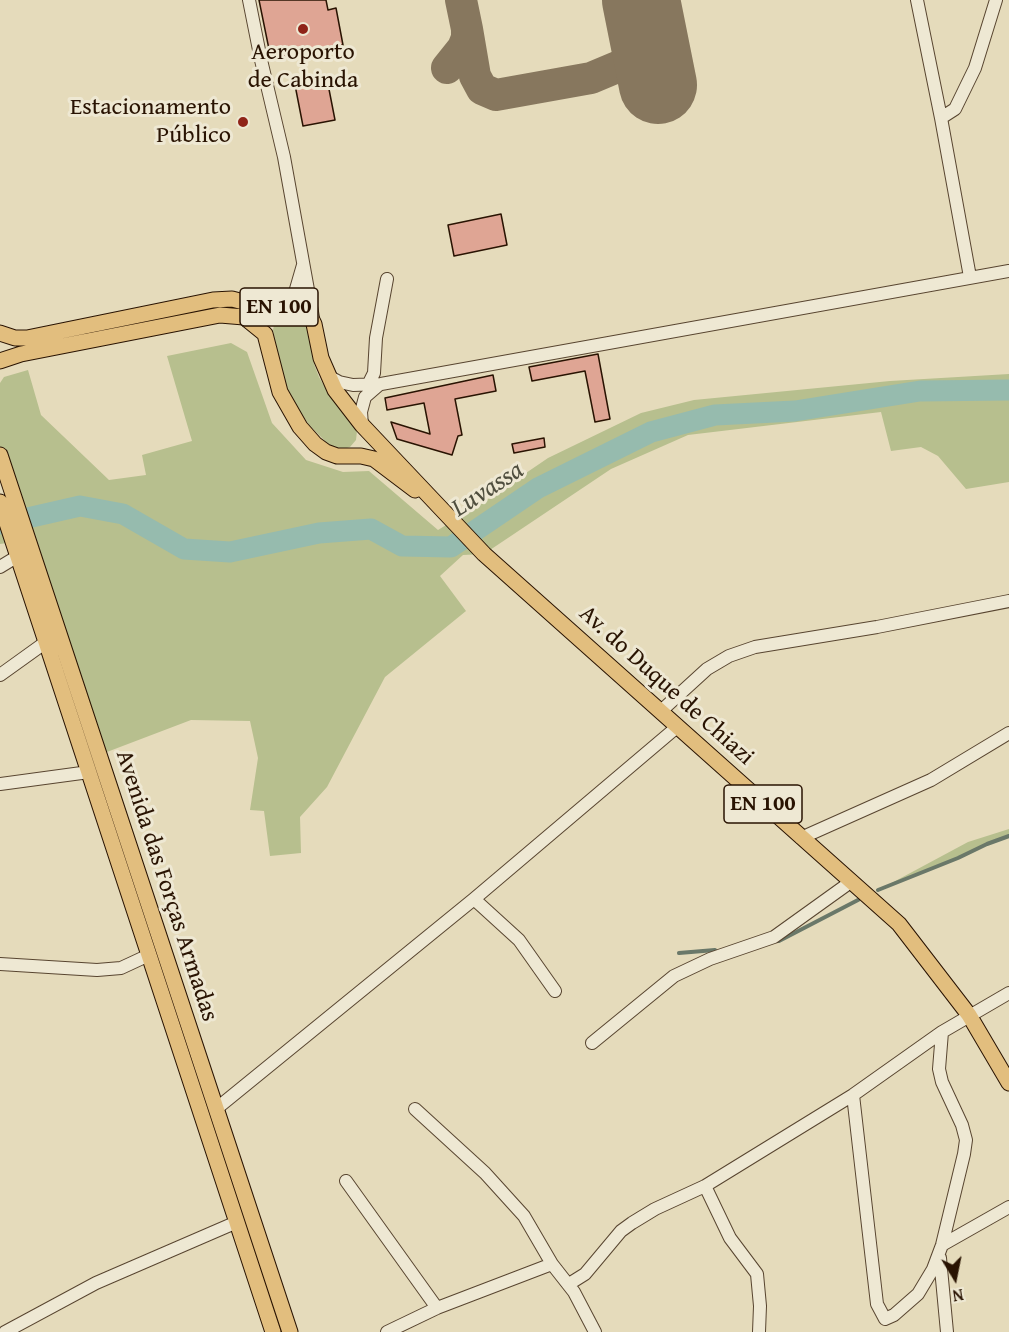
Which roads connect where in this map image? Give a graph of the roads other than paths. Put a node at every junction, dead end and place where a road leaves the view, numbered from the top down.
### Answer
1 (249, 0) edge
2 (917, 0) edge
3 (996, 0) edge
4 (941, 118) junction
5 (304, 261) junction
6 (1009, 271) edge
7 (970, 277) junction
8 (387, 279) dead end
9 (280, 307) junction
10 (314, 324) junction
11 (0, 333) edge
12 (265, 334) junction
13 (0, 361) edge
14 (328, 376) junction
15 (374, 384) junction
16 (362, 425) junction
17 (0, 455) edge
18 (338, 456) junction
19 (7, 506) edge
20 (448, 517) junction
21 (20, 546) junction
22 (0, 567) edge
23 (1009, 601) edge
24 (46, 642) junction
25 (0, 675) edge
26 (661, 711) junction
27 (677, 727) junction
28 (1009, 733) edge
29 (89, 772) junction
30 (0, 784) edge
31 (801, 838) junction
32 (852, 881) junction
33 (474, 899) junction
34 (149, 955) junction
35 (0, 964) edge
36 (555, 991) dead end
37 (1009, 993) edge
38 (969, 1015) junction
39 (942, 1032) junction
40 (592, 1042) dead end
41 (1009, 1083) edge
42 (853, 1095) junction
43 (216, 1109) junction
44 (415, 1109) dead end
45 (346, 1181) dead end
46 (705, 1186) junction
47 (1009, 1207) edge
48 (237, 1222) junction
49 (941, 1249) junction
50 (552, 1264) junction
51 (569, 1284) junction
52 (437, 1308) junction
53 (5, 1332) edge
54 (273, 1332) edge
55 (290, 1332) edge
56 (387, 1332) edge
57 (595, 1332) edge
58 (759, 1332) edge
59 (946, 1332) edge

1 - 5 street
2 - 4 street
3 - 4 street
4 - 7 street
5 - 9 street
5 - 10 street
6 - 7 street
7 - 15 street
8 - 15 street
9 - 10 main road, EN 100
9 - 11 main road, EN 100
9 - 12 main road, EN 100
10 - 14 main road, Av. do Duque de Chiazi / EN 100
12 - 13 main road, EN 100
12 - 18 main road, Av. do Duque de Chiazi / EN 100
14 - 15 street
14 - 16 main road, Av. do Duque de Chiazi / EN 100
15 - 16 street
16 - 18 main road
16 - 20 main road, Av. do Duque de Chiazi / EN 100
17 - 19 main road, Avenida das Forças Armadas
18 - 20 main road, Av. do Duque de Chiazi / EN 100
19 - 21 main road, Avenida das Forças Armadas
20 - 26 main road, Av. do Duque de Chiazi / EN 100
21 - 22 street
21 - 24 main road, Avenida das Forças Armadas
21 - 43 main road, Avenida das Forças Armadas
23 - 26 street
24 - 25 street
24 - 29 main road, Avenida das Forças Armadas
26 - 27 main road, Av. do Duque de Chiazi / EN 100
27 - 31 main road, Av. do Duque de Chiazi / EN 100
27 - 33 street
28 - 31 street
29 - 30 street
29 - 34 main road, Avenida das Forças Armadas
31 - 32 main road, Av. do Duque de Chiazi / EN 100
32 - 38 main road, Av. do Duque de Chiazi / EN 100
32 - 40 street
33 - 36 street
33 - 43 street
34 - 35 street
34 - 48 main road, Avenida das Forças Armadas
37 - 38 street
38 - 39 street
38 - 41 main road, Av. do Duque de Chiazi / EN 100
39 - 42 street
39 - 49 street
42 - 46 street
42 - 49 street
43 - 55 main road, Avenida das Forças Armadas
44 - 50 street
45 - 52 street
46 - 51 street
46 - 58 street
47 - 49 street
48 - 53 street
48 - 54 main road, Avenida das Forças Armadas
49 - 59 street
50 - 51 street
50 - 52 street
51 - 57 street
52 - 56 street

